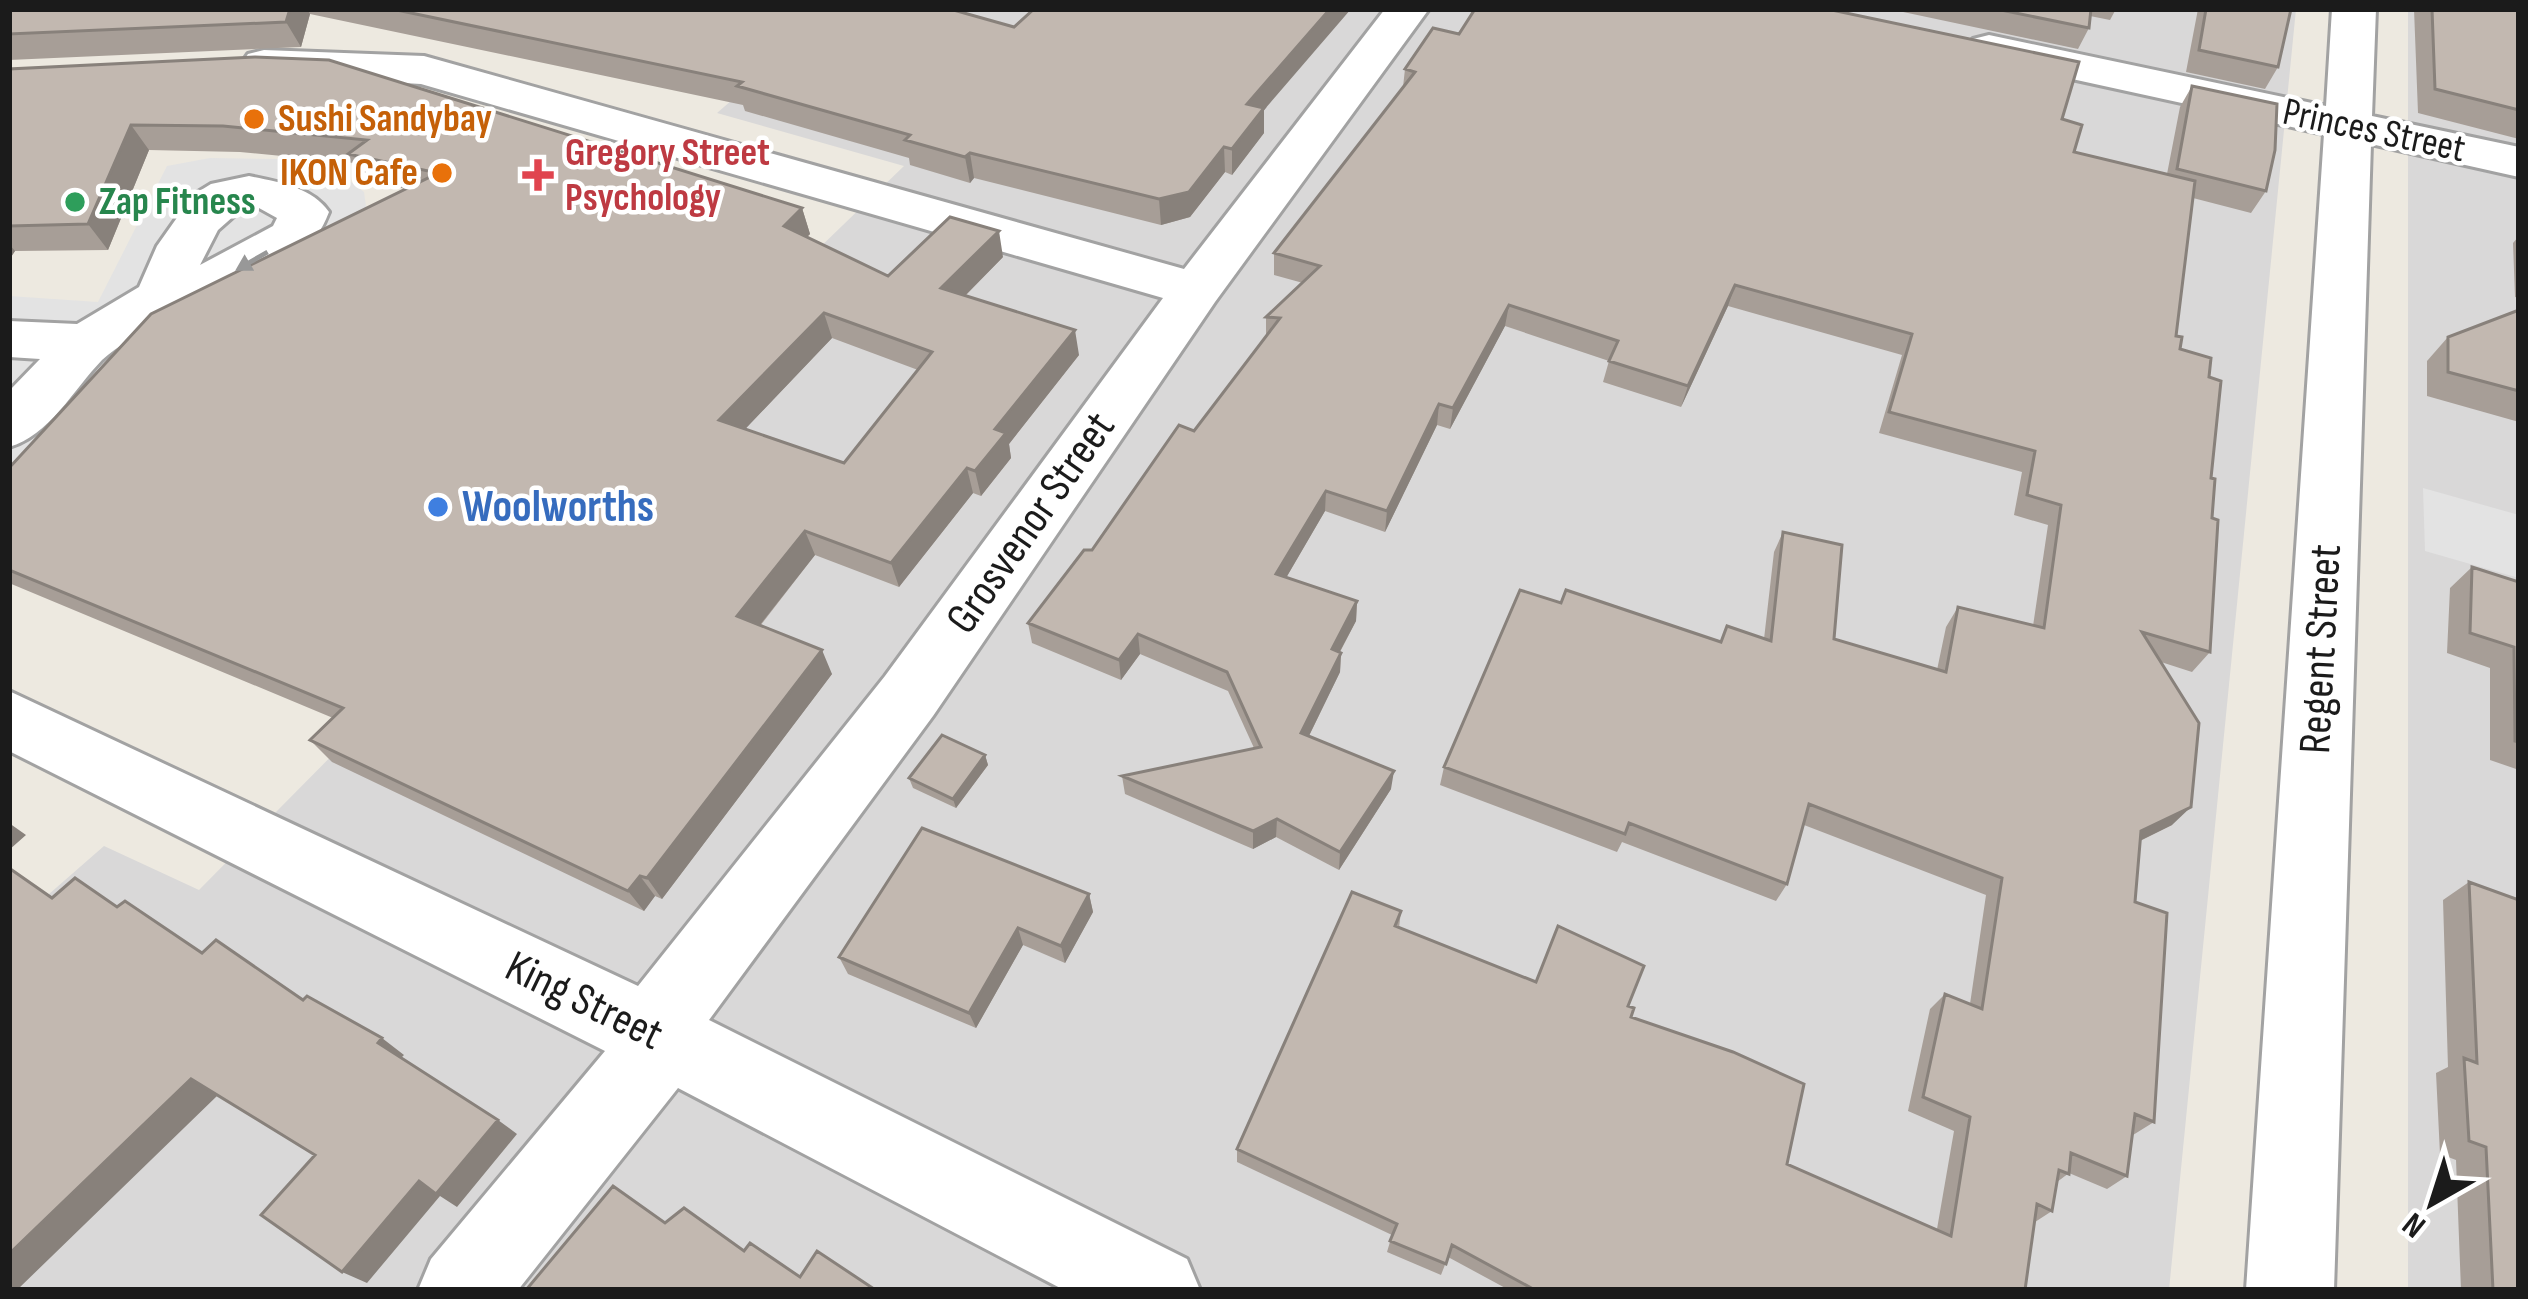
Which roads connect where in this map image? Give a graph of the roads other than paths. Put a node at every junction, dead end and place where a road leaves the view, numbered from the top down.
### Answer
1 (1407, 9) edge
2 (2354, 9) edge
3 (1942, 38) edge
4 (223, 67) edge
5 (2347, 126) junction
6 (2519, 162) edge
7 (1196, 290) junction
8 (161, 297) dead end
9 (9, 339) edge
10 (87, 343) junction
11 (9, 427) edge
12 (9, 719) edge
13 (658, 1037) junction
14 (461, 1290) edge
15 (1156, 1290) edge
16 (2290, 1290) edge

1 - 7 street, Grosvenor Street
2 - 5 street, Regent Street
3 - 5 street, Princes Street
4 - 7 street
5 - 6 street, Princes Street
5 - 16 street, Regent Street
7 - 13 street, Grosvenor Street
8 - 10 street
9 - 10 street
10 - 11 street
12 - 13 street, King Street
13 - 14 street, Grosvenor Street
13 - 15 street, King Street

